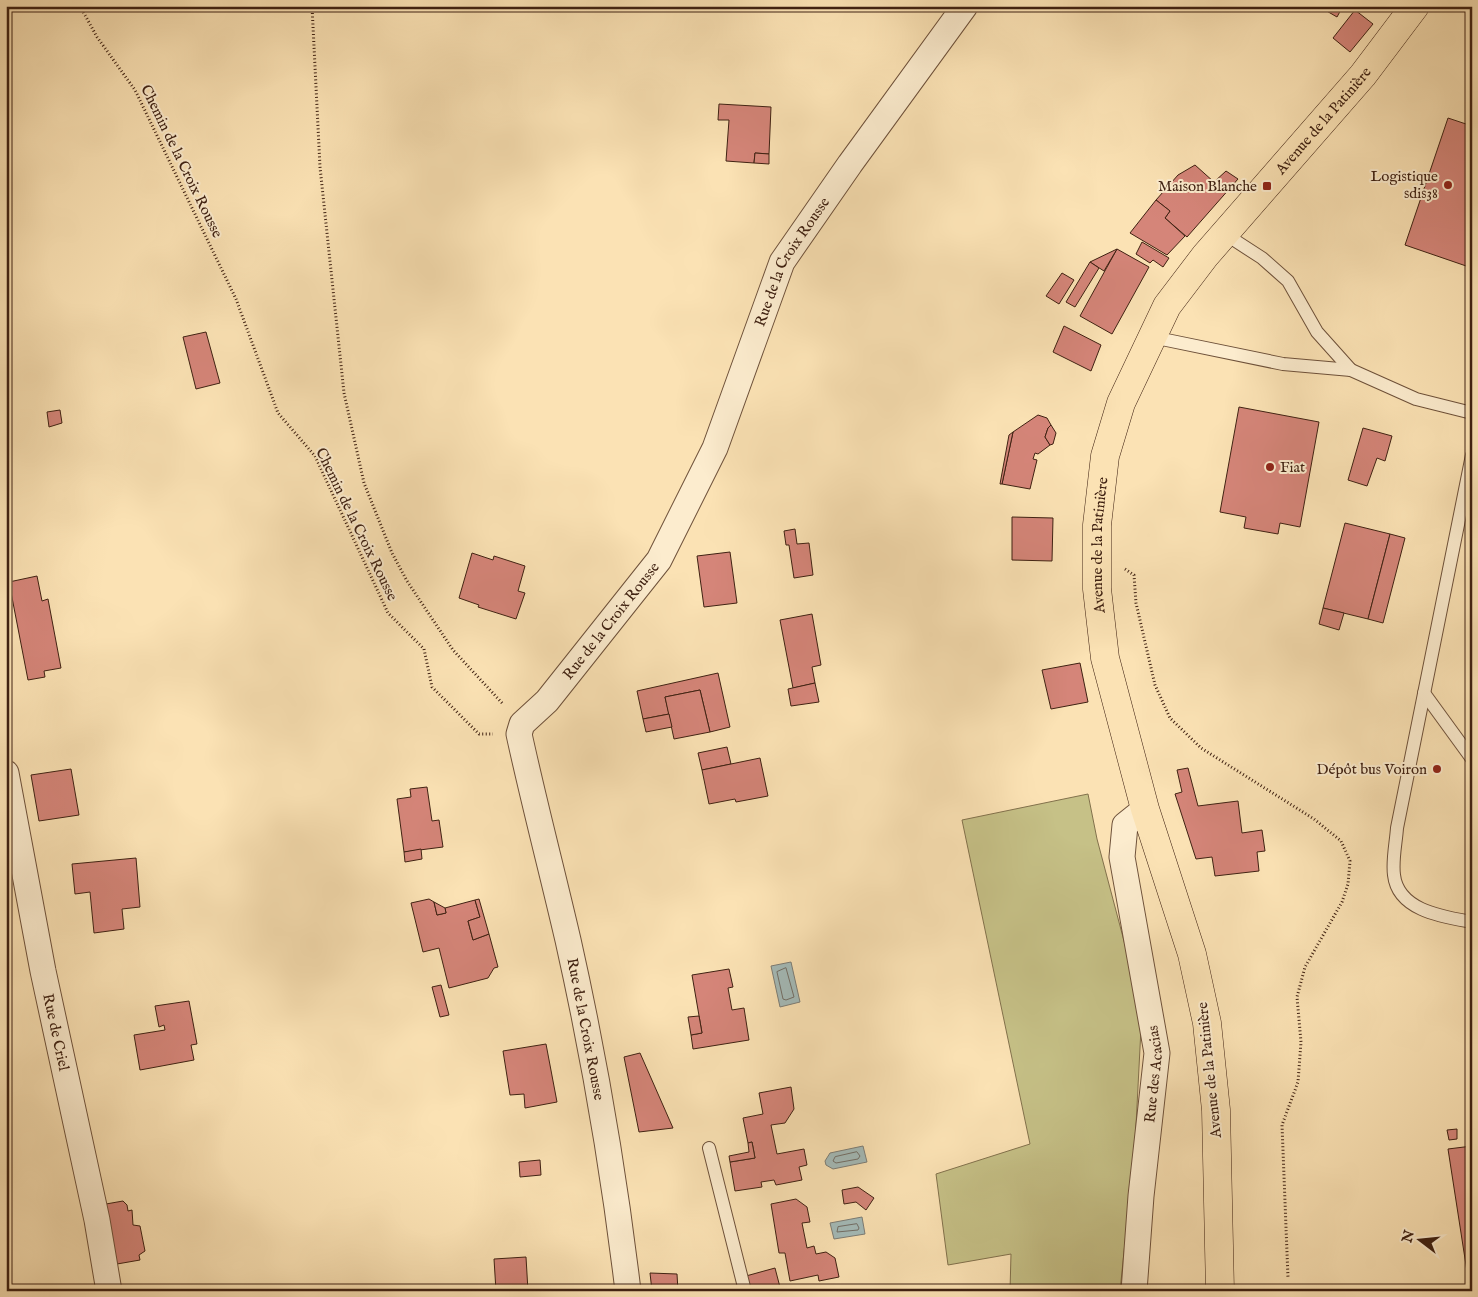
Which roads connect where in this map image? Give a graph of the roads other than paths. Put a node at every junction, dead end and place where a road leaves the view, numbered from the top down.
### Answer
1 (965, 6) edge
2 (1415, 6) edge
3 (1225, 234) junction
4 (1152, 337) junction
5 (1351, 370) junction
6 (1472, 413) edge
7 (1472, 454) edge
8 (1424, 693) junction
9 (1472, 759) edge
10 (6, 773) edge
11 (1145, 809) junction
12 (1472, 922) edge
13 (709, 1148) dead end
14 (109, 1291) edge
15 (628, 1291) edge
16 (745, 1291) edge
17 (1134, 1291) edge
18 (1220, 1291) edge

1 - 15 street, Rue de la Croix Rousse
2 - 3 main road, Avenue de la Patinière
3 - 4 main road, Avenue de la Patinière
3 - 5 lane
4 - 5 lane
4 - 11 main road, Avenue de la Patinière
5 - 6 lane
7 - 8 lane
8 - 9 lane
8 - 12 lane
10 - 14 street, Rue de Criel
11 - 17 street, Rue des Acacias
11 - 18 main road, Avenue de la Patinière
13 - 16 lane

